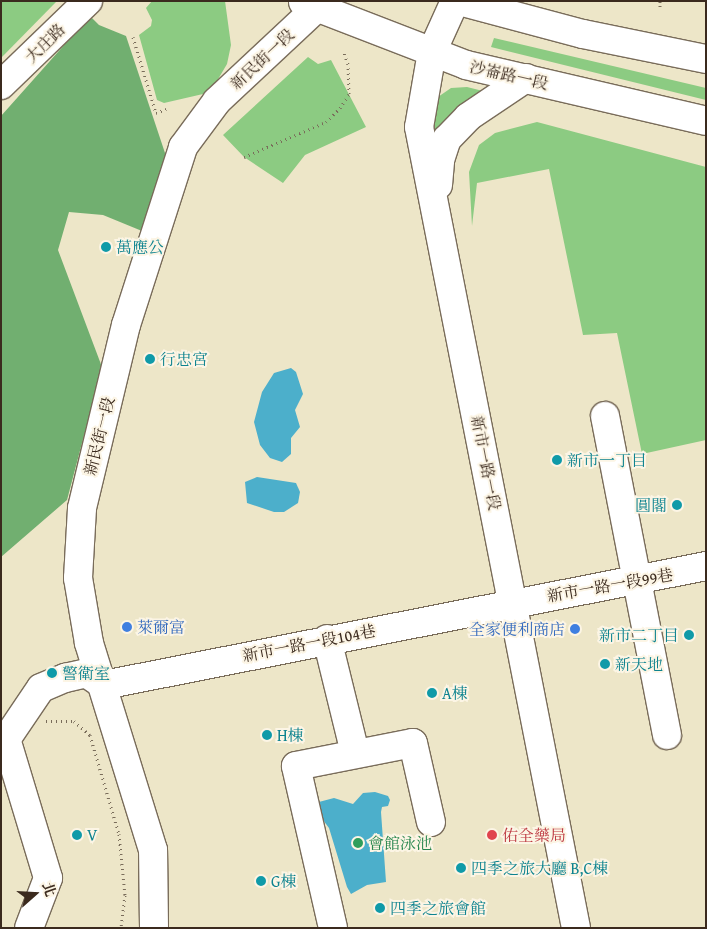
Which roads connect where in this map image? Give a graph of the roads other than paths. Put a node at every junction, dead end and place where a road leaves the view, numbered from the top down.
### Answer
1 (88, 1) edge
2 (454, 1) edge
3 (459, 1) edge
4 (315, 3) edge
5 (432, 52) junction
6 (706, 59) edge
7 (526, 78) junction
8 (1, 85) edge
9 (706, 121) edge
10 (437, 211) junction
11 (605, 416) dead end
12 (706, 566) edge
13 (638, 580) junction
14 (513, 602) junction
15 (327, 638) junction
16 (104, 685) junction
17 (667, 735) dead end
18 (8, 739) edge
19 (355, 753) junction
20 (431, 822) dead end
21 (29, 928) edge
22 (154, 928) edge
23 (333, 928) edge
24 (576, 928) edge

1 - 8 street, 大庄路
2 - 5 street, 新市一路一段
3 - 6 street
4 - 5 street, 沙崙路一段
4 - 16 street, 新民街一段
5 - 7 street, 沙崙路一段
5 - 10 street, 新市一路一段
7 - 9 street, 沙崙路一段
7 - 10 street
10 - 14 street, 新市一路一段
11 - 13 street
12 - 13 street, 新市一路一段99巷
13 - 14 street, 新市一路一段99巷
13 - 17 street
14 - 15 street, 新市一路一段104巷
14 - 24 street, 新市一路一段
15 - 16 street, 新市一路一段104巷
15 - 19 street
16 - 18 street
16 - 22 street, 新民街一段
18 - 21 street
19 - 20 street
19 - 23 street

